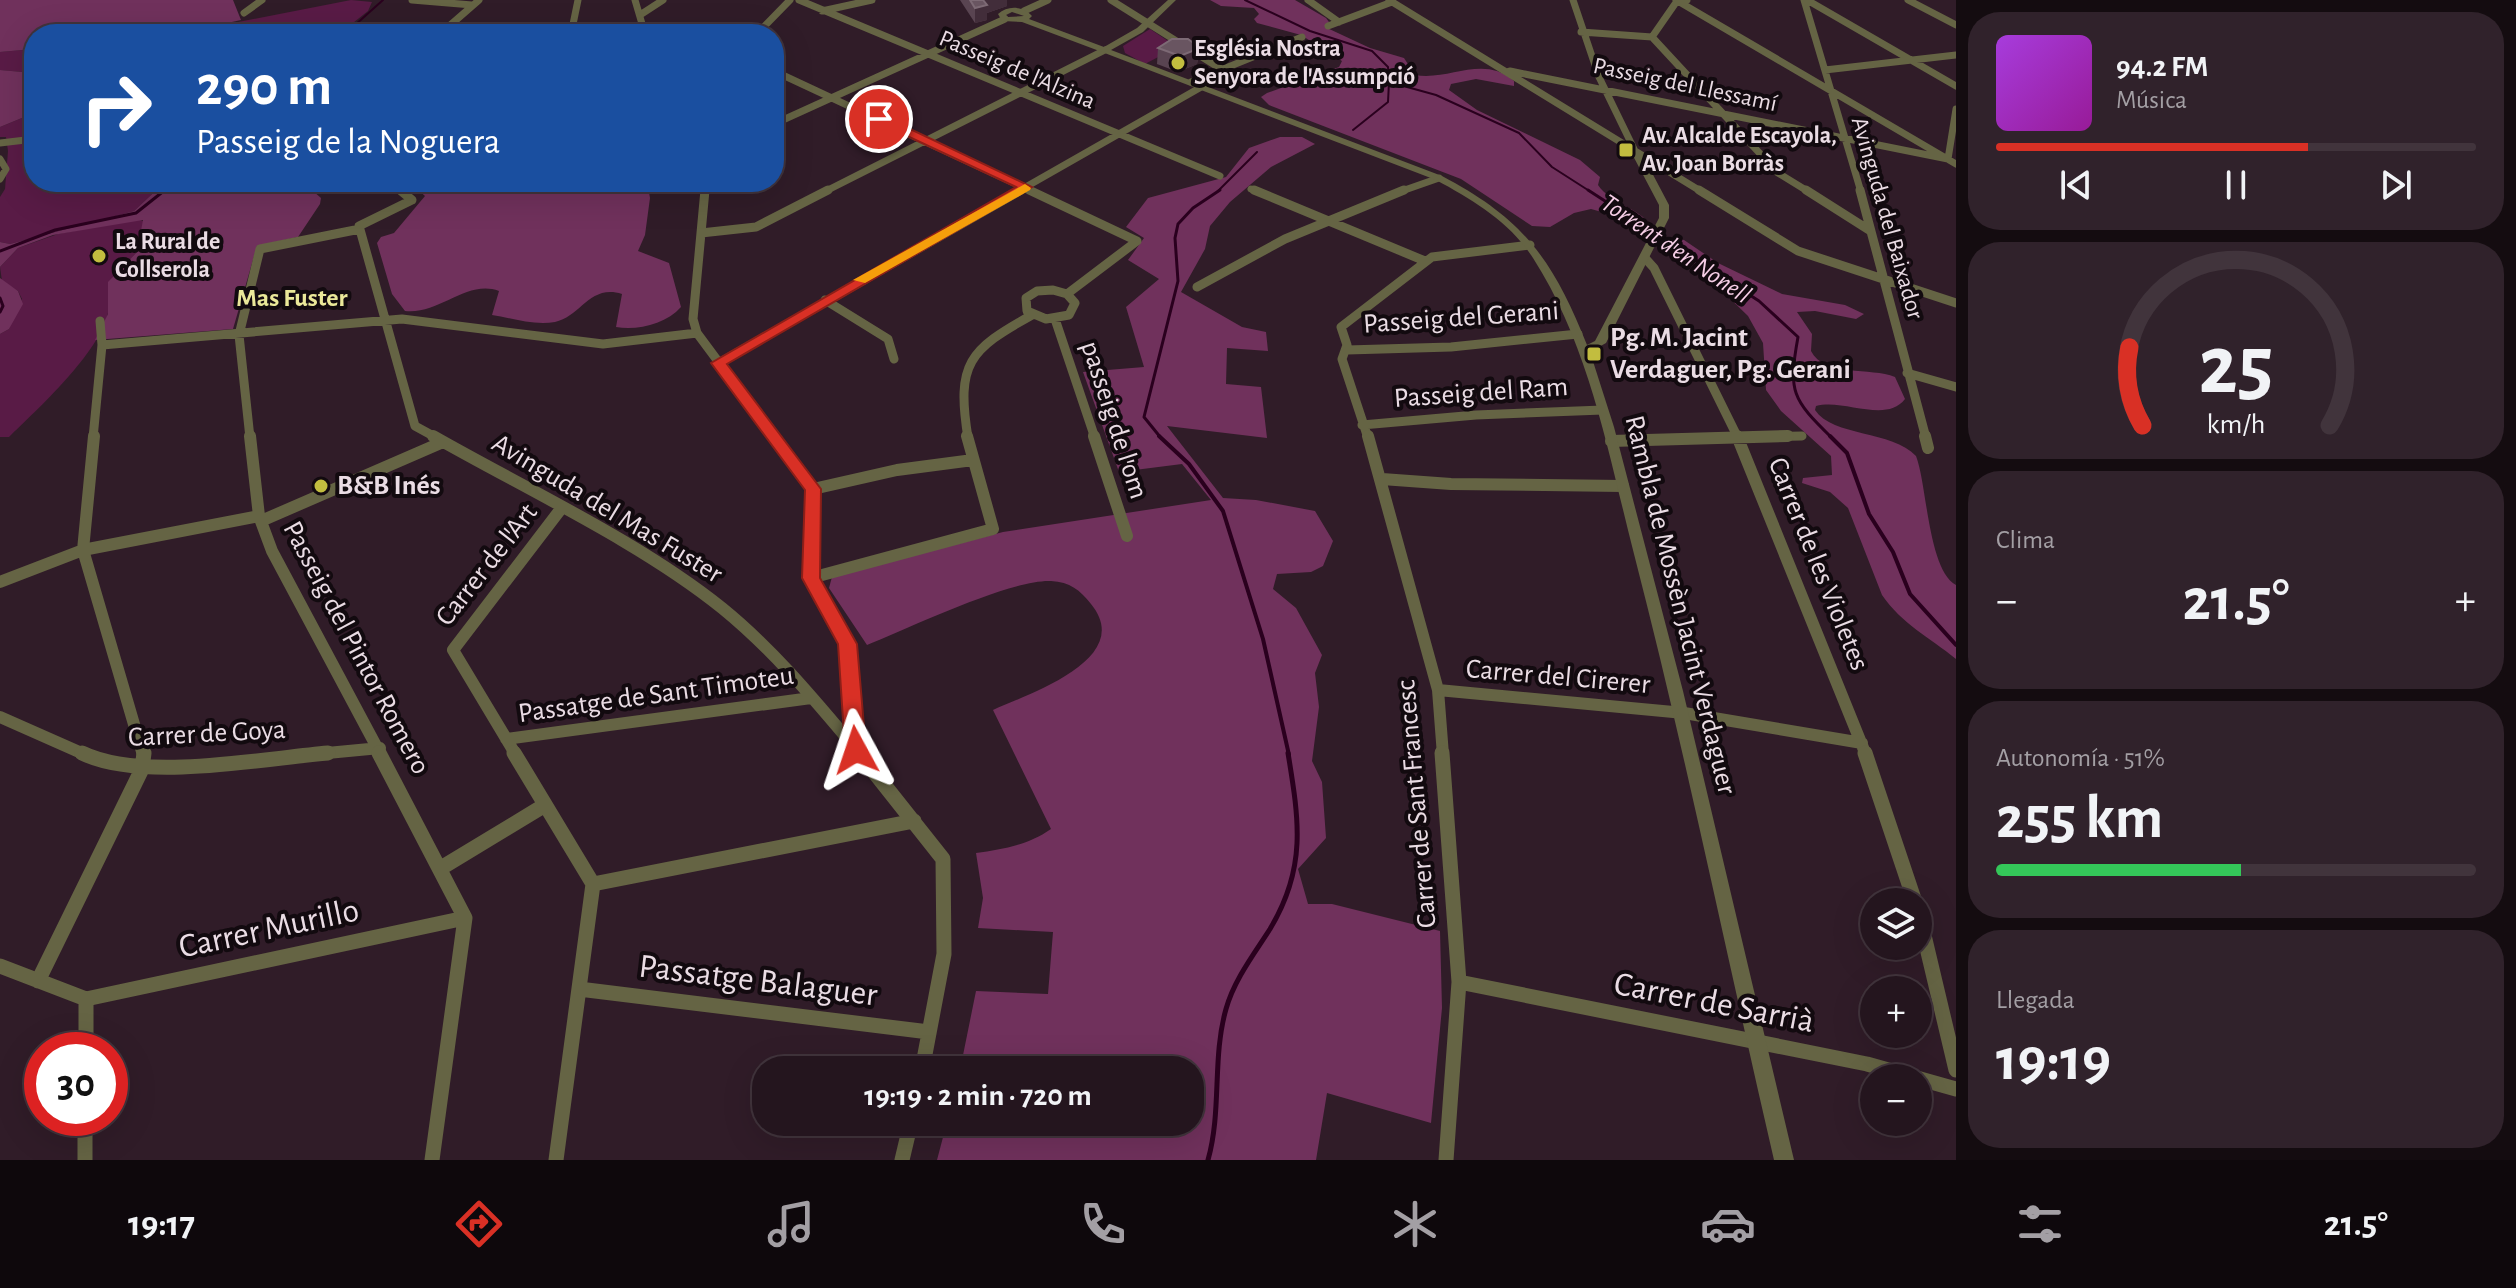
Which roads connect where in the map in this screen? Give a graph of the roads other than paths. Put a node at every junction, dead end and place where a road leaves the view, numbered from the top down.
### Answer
1 (262, 0) edge
2 (412, 0) edge
3 (578, 0) edge
4 (635, 0) edge
5 (663, 0) edge
6 (790, 0) edge
7 (799, 0) edge
8 (872, 0) edge
9 (1001, 0) edge
10 (1048, 0) edge
11 (1111, 0) edge
12 (1172, 0) edge
13 (1308, 0) edge
14 (1573, 0) edge
15 (1676, 0) edge
16 (1687, 0) edge
17 (1805, 0) edge
18 (1908, 0) edge
19 (1390, 1) edge
20 (476, 3) edge
21 (1010, 10) junction
22 (822, 11) junction
23 (244, 13) dead end
24 (640, 15) junction
25 (1024, 16) junction
26 (1005, 19) junction
27 (1339, 22) junction
28 (1148, 23) junction
29 (452, 24) edge
30 (573, 24) edge
31 (642, 24) edge
32 (767, 24) edge
33 (1956, 25) edge
34 (1328, 26) dead end
35 (1581, 32) junction
36 (1302, 37) dead end
37 (1652, 37) junction
38 (1105, 50) junction
39 (928, 53) junction
40 (1956, 55) edge
41 (1912, 60) junction
42 (1221, 69) junction
43 (1825, 70) junction
44 (1507, 71) junction
45 (784, 75) edge
46 (1191, 82) junction
47 (1203, 86) junction
48 (1956, 86) edge
49 (1607, 90) junction
50 (1018, 92) junction
51 (1832, 92) junction
52 (833, 97) junction
53 (1956, 109) edge
54 (1721, 113) junction
55 (784, 119) edge
56 (1119, 134) junction
57 (1612, 137) junction
58 (1627, 137) junction
59 (1842, 138) junction
60 (24, 140) edge
61 (924, 141) junction
62 (0, 143) edge
63 (1636, 152) junction
64 (0, 159) edge
65 (1952, 162) edge
66 (1669, 172) junction
67 (1220, 176) dead end
68 (1649, 176) junction
69 (1439, 178) junction
70 (0, 179) edge
71 (1026, 187) junction
72 (1251, 189) dead end
73 (402, 192) edge
74 (705, 192) edge
75 (1327, 220) junction
76 (360, 229) junction
77 (1869, 230) junction
78 (701, 233) junction
79 (1530, 245) junction
80 (1645, 258) junction
81 (1425, 261) junction
82 (1886, 281) junction
83 (1197, 287) dead end
84 (1067, 294) junction
85 (825, 300) junction
86 (1956, 303) edge
87 (1032, 315) junction
88 (1055, 319) junction
89 (100, 321) dead end
90 (386, 321) junction
91 (697, 333) junction
92 (1578, 334) junction
93 (239, 335) junction
94 (102, 345) junction
95 (1585, 350) junction
96 (1344, 354) junction
97 (894, 359) dead end
98 (719, 363) junction
99 (1907, 373) junction
100 (1956, 387) edge
101 (1603, 410) junction
102 (1362, 425) junction
103 (1802, 436) dead end
104 (1738, 437) junction
105 (1611, 441) junction
106 (443, 442) junction
107 (1928, 448) dead end
108 (973, 460) junction
109 (1382, 479) junction
110 (1623, 486) junction
111 (813, 489) junction
112 (560, 510) junction
113 (260, 519) junction
114 (1127, 536) dead end
115 (83, 550) junction
116 (811, 578) junction
117 (0, 582) edge
118 (1438, 690) junction
119 (811, 698) junction
120 (1684, 713) junction
121 (0, 718) edge
122 (506, 739) junction
123 (1862, 743) junction
124 (380, 748) junction
125 (856, 750) junction
126 (142, 769) junction
127 (545, 805) junction
128 (914, 821) junction
129 (441, 868) junction
130 (593, 884) junction
131 (1910, 888) edge
132 (465, 918) junction
133 (1930, 960) edge
134 (0, 966) edge
135 (38, 981) junction
136 (1459, 982) junction
137 (579, 989) junction
138 (86, 999) junction
139 (86, 1032) edge
140 (929, 1032) junction
141 (1756, 1042) junction
142 (925, 1056) edge
143 (1956, 1070) edge
144 (1956, 1089) edge
145 (85, 1136) edge
146 (908, 1136) edge
147 (85, 1160) edge
148 (432, 1160) edge
149 (556, 1160) edge
150 (902, 1160) edge
151 (1446, 1160) edge
152 (1784, 1160) edge

1 - 23 street
2 - 20 street
3 - 30 street
4 - 24 street
5 - 24 street
6 - 32 street
7 - 22 street, Passeig de l'Alzina
8 - 22 street
9 - 21 street
10 - 25 street
11 - 28 street
12 - 28 street
13 - 27 street
14 - 35 street
15 - 16 street
15 - 37 street
15 - 51 street
17 - 41 street
17 - 43 street, Avinguda del Baixador
18 - 33 street
19 - 27 street
19 - 44 street
20 - 29 street
21 - 25 street
21 - 26 street
22 - 39 street, Passeig de l'Alzina
24 - 31 street
25 - 26 street
25 - 38 street, Rambla de Mossèn Jacint Verdaguer
26 - 39 street
27 - 34 street
28 - 38 street
28 - 42 street
35 - 37 street
35 - 49 street
36 - 42 street
37 - 54 street
38 - 46 street, Rambla de Mossèn Jacint Verdaguer
38 - 50 street
39 - 50 street, Passeig de l'Alzina
39 - 52 street
40 - 41 street
41 - 43 street
41 - 48 street
42 - 46 street
43 - 51 street, Avinguda del Baixador
44 - 49 street, Passeig del Llessamí
44 - 57 street
45 - 52 street
46 - 47 street, Rambla de Mossèn Jacint Verdaguer
47 - 56 street
47 - 69 street, Rambla de Mossèn Jacint Verdaguer
49 - 54 street, Passeig del Llessamí
49 - 58 street
50 - 56 street, Passeig de l'Alzina
50 - 61 street
51 - 59 street, Avinguda del Baixador
51 - 65 street
52 - 55 street
52 - 61 street
53 - 65 street
54 - 59 street, Passeig del Llessamí
54 - 77 street
56 - 67 street, Passeig de l'Alzina
56 - 71 street
57 - 58 street
57 - 63 street
58 - 63 street
59 - 65 street, Passeig del Llessamí
59 - 77 street, Avinguda del Baixador
60 - 62 street
61 - 71 street
61 - 78 street
63 - 66 street
63 - 68 street
64 - 70 street
66 - 68 street
66 - 82 street
68 - 80 street
69 - 75 street
69 - 79 street, Rambla de Mossèn Jacint Verdaguer
71 - 84 street
71 - 85 street
72 - 75 street
73 - 76 street
74 - 78 street
75 - 81 street
75 - 83 street
76 - 90 street, Avinguda del Mas Fuster
76 - 93 street, Passeig del Pintor Romero
77 - 82 street, Avinguda del Baixador
78 - 91 street
79 - 81 street
79 - 92 street, Rambla de Mossèn Jacint Verdaguer
80 - 95 street
80 - 104 street, Carrer de les Violetes
81 - 96 street, Carrer de Sant Francesc
82 - 86 street
82 - 99 street, Avinguda del Baixador
84 - 87 street
84 - 88 street
85 - 97 street
85 - 98 street
87 - 88 street
87 - 108 street
88 - 114 street, passeig de l'om
89 - 94 street
90 - 91 street
90 - 93 street
90 - 106 street, Avinguda del Mas Fuster
91 - 98 street
92 - 95 street, Rambla de Mossèn Jacint Verdaguer
92 - 96 street, Passeig del Gerani
93 - 94 street
93 - 113 street, Passeig del Pintor Romero
94 - 115 street
95 - 101 street, Rambla de Mossèn Jacint Verdaguer
96 - 102 street, Carrer de Sant Francesc
98 - 111 street
99 - 100 street
99 - 107 street, Avinguda del Baixador
101 - 102 street, Passeig del Ram
101 - 105 street, Rambla de Mossèn Jacint Verdaguer
102 - 109 street, Carrer de Sant Francesc
103 - 104 street
104 - 105 street
104 - 123 street, Carrer de les Violetes
105 - 110 street, Rambla de Mossèn Jacint Verdaguer
106 - 112 street, Avinguda del Mas Fuster
106 - 113 street
108 - 111 street
108 - 116 street
109 - 110 street
109 - 118 street, Carrer de Sant Francesc
110 - 120 street, Rambla de Mossèn Jacint Verdaguer
111 - 116 street
112 - 119 street, Avinguda del Mas Fuster
112 - 122 street, Carrer de l'Art
113 - 115 street
113 - 124 street, Passeig del Pintor Romero
115 - 117 street
115 - 126 street
116 - 125 street
118 - 120 street, Carrer del Cirerer
118 - 136 street, Carrer de Sant Francesc
119 - 122 street, Passatge de Sant Timoteu
119 - 125 street, Avinguda del Mas Fuster
120 - 123 street, Carrer del Cirerer
120 - 141 street, Rambla de Mossèn Jacint Verdaguer
121 - 126 street, Carrer de Goya
122 - 127 street
123 - 131 street, Carrer de les Violetes
124 - 126 street, Carrer de Goya
124 - 129 street, Passeig del Pintor Romero
125 - 128 street, Avinguda del Mas Fuster
126 - 135 street
127 - 129 street
127 - 130 street
128 - 130 street
128 - 140 street, Avinguda del Mas Fuster
129 - 132 street, Passeig del Pintor Romero
130 - 137 street
132 - 138 street, Carrer Murillo
132 - 148 street
133 - 143 street
134 - 135 street
135 - 138 street
136 - 141 street, Carrer de Sarrià
136 - 151 street, Carrer de Sant Francesc
137 - 140 street, Passatge Balaguer
137 - 149 street
138 - 139 street
140 - 142 street, Avinguda del Mas Fuster
141 - 144 street, Carrer de Sarrià
141 - 152 street, Rambla de Mossèn Jacint Verdaguer
145 - 147 street
146 - 150 street

